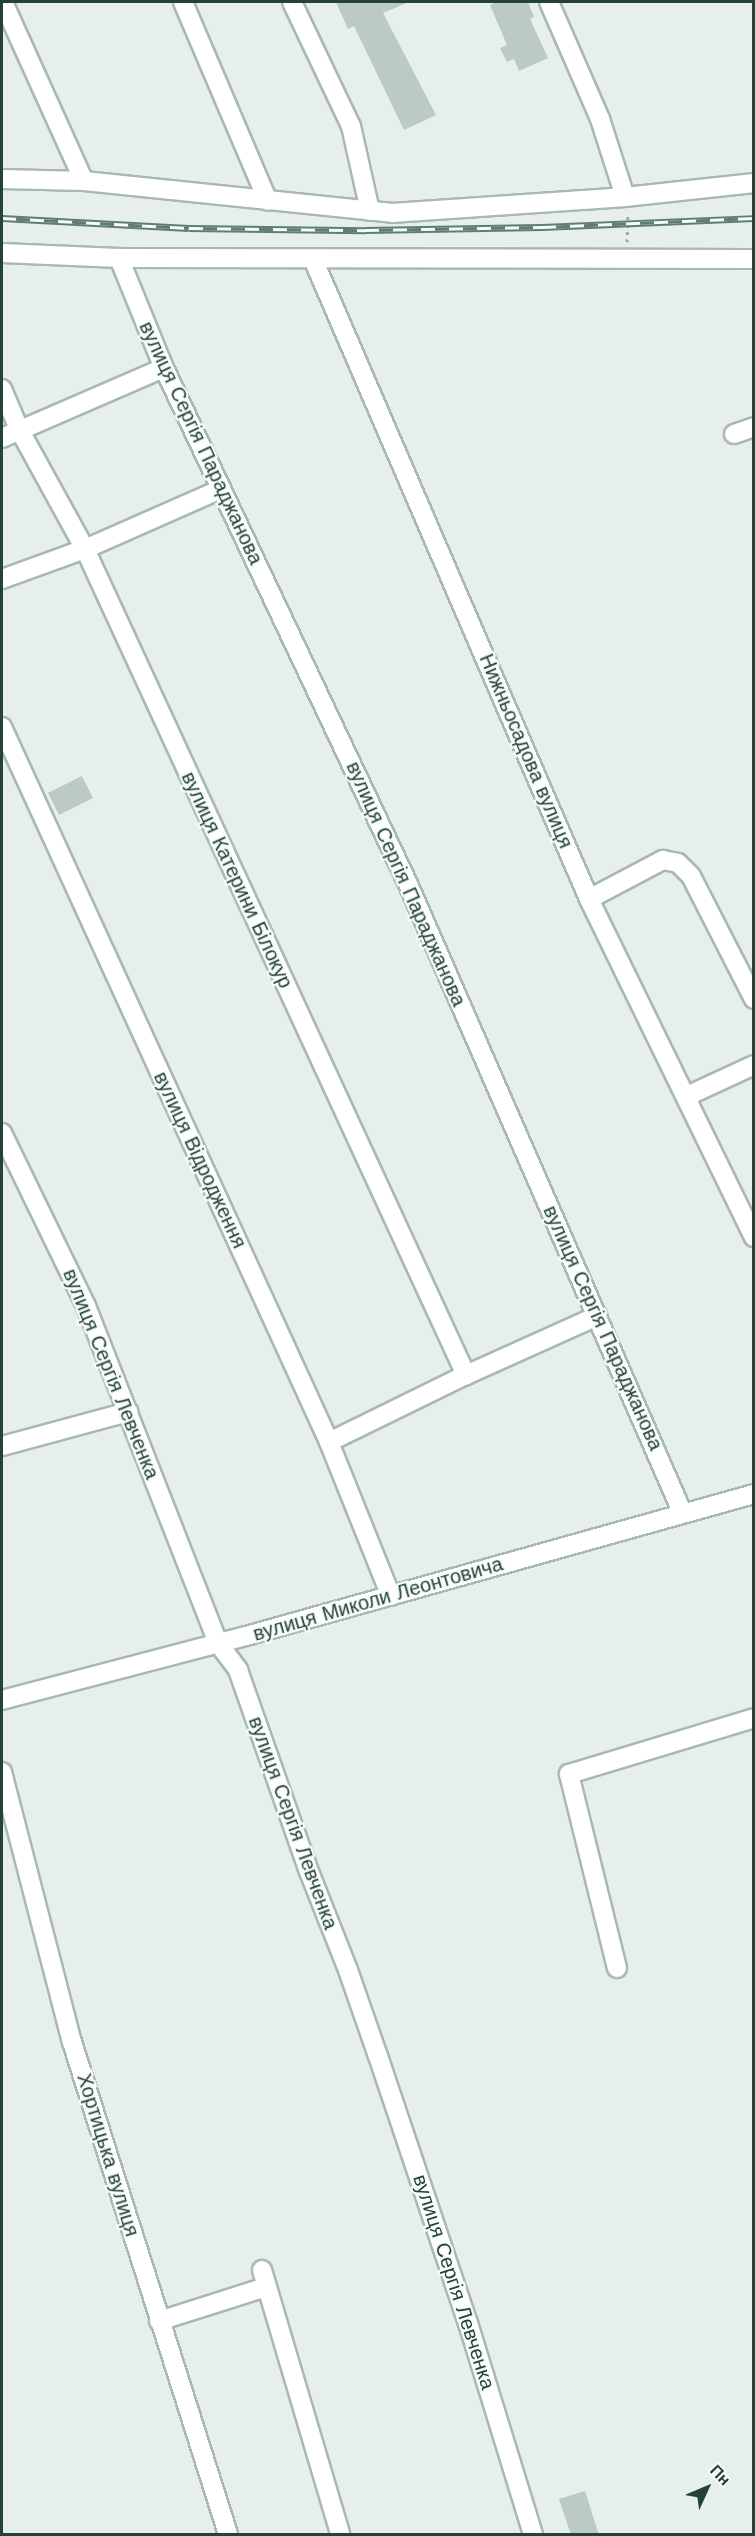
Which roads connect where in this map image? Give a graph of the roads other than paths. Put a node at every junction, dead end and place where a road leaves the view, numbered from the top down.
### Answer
1 (3, 2) edge
2 (183, 2) edge
3 (292, 2) edge
4 (549, 2) edge
5 (2, 179) edge
6 (84, 181) junction
7 (753, 183) edge
8 (625, 196) junction
9 (268, 201) junction
10 (370, 211) junction
11 (2, 253) edge
12 (119, 258) junction
13 (313, 259) junction
14 (753, 259) edge
15 (165, 368) junction
16 (2, 389) edge
17 (753, 427) edge
18 (20, 429) junction
19 (734, 434) dead end
20 (2, 438) edge
21 (221, 489) junction
22 (85, 549) junction
23 (2, 579) edge
24 (2, 727) edge
25 (590, 899) junction
26 (753, 999) edge
27 (753, 1065) edge
28 (687, 1096) junction
29 (2, 1133) edge
30 (753, 1237) edge
31 (597, 1316) junction
32 (466, 1375) junction
33 (128, 1412) junction
34 (329, 1442) junction
35 (2, 1446) edge
36 (753, 1494) edge
37 (683, 1514) junction
38 (391, 1596) junction
39 (218, 1644) junction
40 (2, 1700) edge
41 (753, 1718) edge
42 (2, 1772) edge
43 (617, 1968) dead end
44 (159, 2321) junction
45 (228, 2535) edge
46 (340, 2535) edge
47 (533, 2535) edge

1 - 6 street
2 - 9 street
3 - 10 street
4 - 8 street
5 - 6 street
6 - 9 street
7 - 8 street
8 - 10 street
9 - 10 street
11 - 12 street
12 - 13 street
12 - 15 street, вулиця Сергія Параджанова
13 - 14 street
13 - 25 street, Нижньосадова вулиця
15 - 18 street
15 - 21 street, вулиця Сергія Параджанова
16 - 18 street, вулиця Катерини Білокур
17 - 19 street
18 - 20 street
18 - 22 street, вулиця Катерини Білокур
21 - 22 street
21 - 31 street, вулиця Сергія Параджанова
22 - 23 street
22 - 32 street, вулиця Катерини Білокур
24 - 34 street, вулиця Відродження
25 - 26 street
25 - 28 street, Нижньосадова вулиця
27 - 28 street
28 - 30 street, Нижньосадова вулиця
29 - 33 street, вулиця Сергія Левченка
31 - 32 street
31 - 37 street, вулиця Сергія Параджанова
32 - 34 street
33 - 35 street
33 - 39 street, вулиця Сергія Левченка
34 - 38 street, вулиця Відродження
36 - 37 street, вулиця Миколи Леонтовича
37 - 38 street, вулиця Миколи Леонтовича
38 - 39 street, вулиця Миколи Леонтовича
39 - 40 street, вулиця Миколи Леонтовича
39 - 47 street, вулиця Сергія Левченка
41 - 43 street
42 - 44 street, Хортицька вулиця
44 - 45 street, Хортицька вулиця
44 - 46 street

